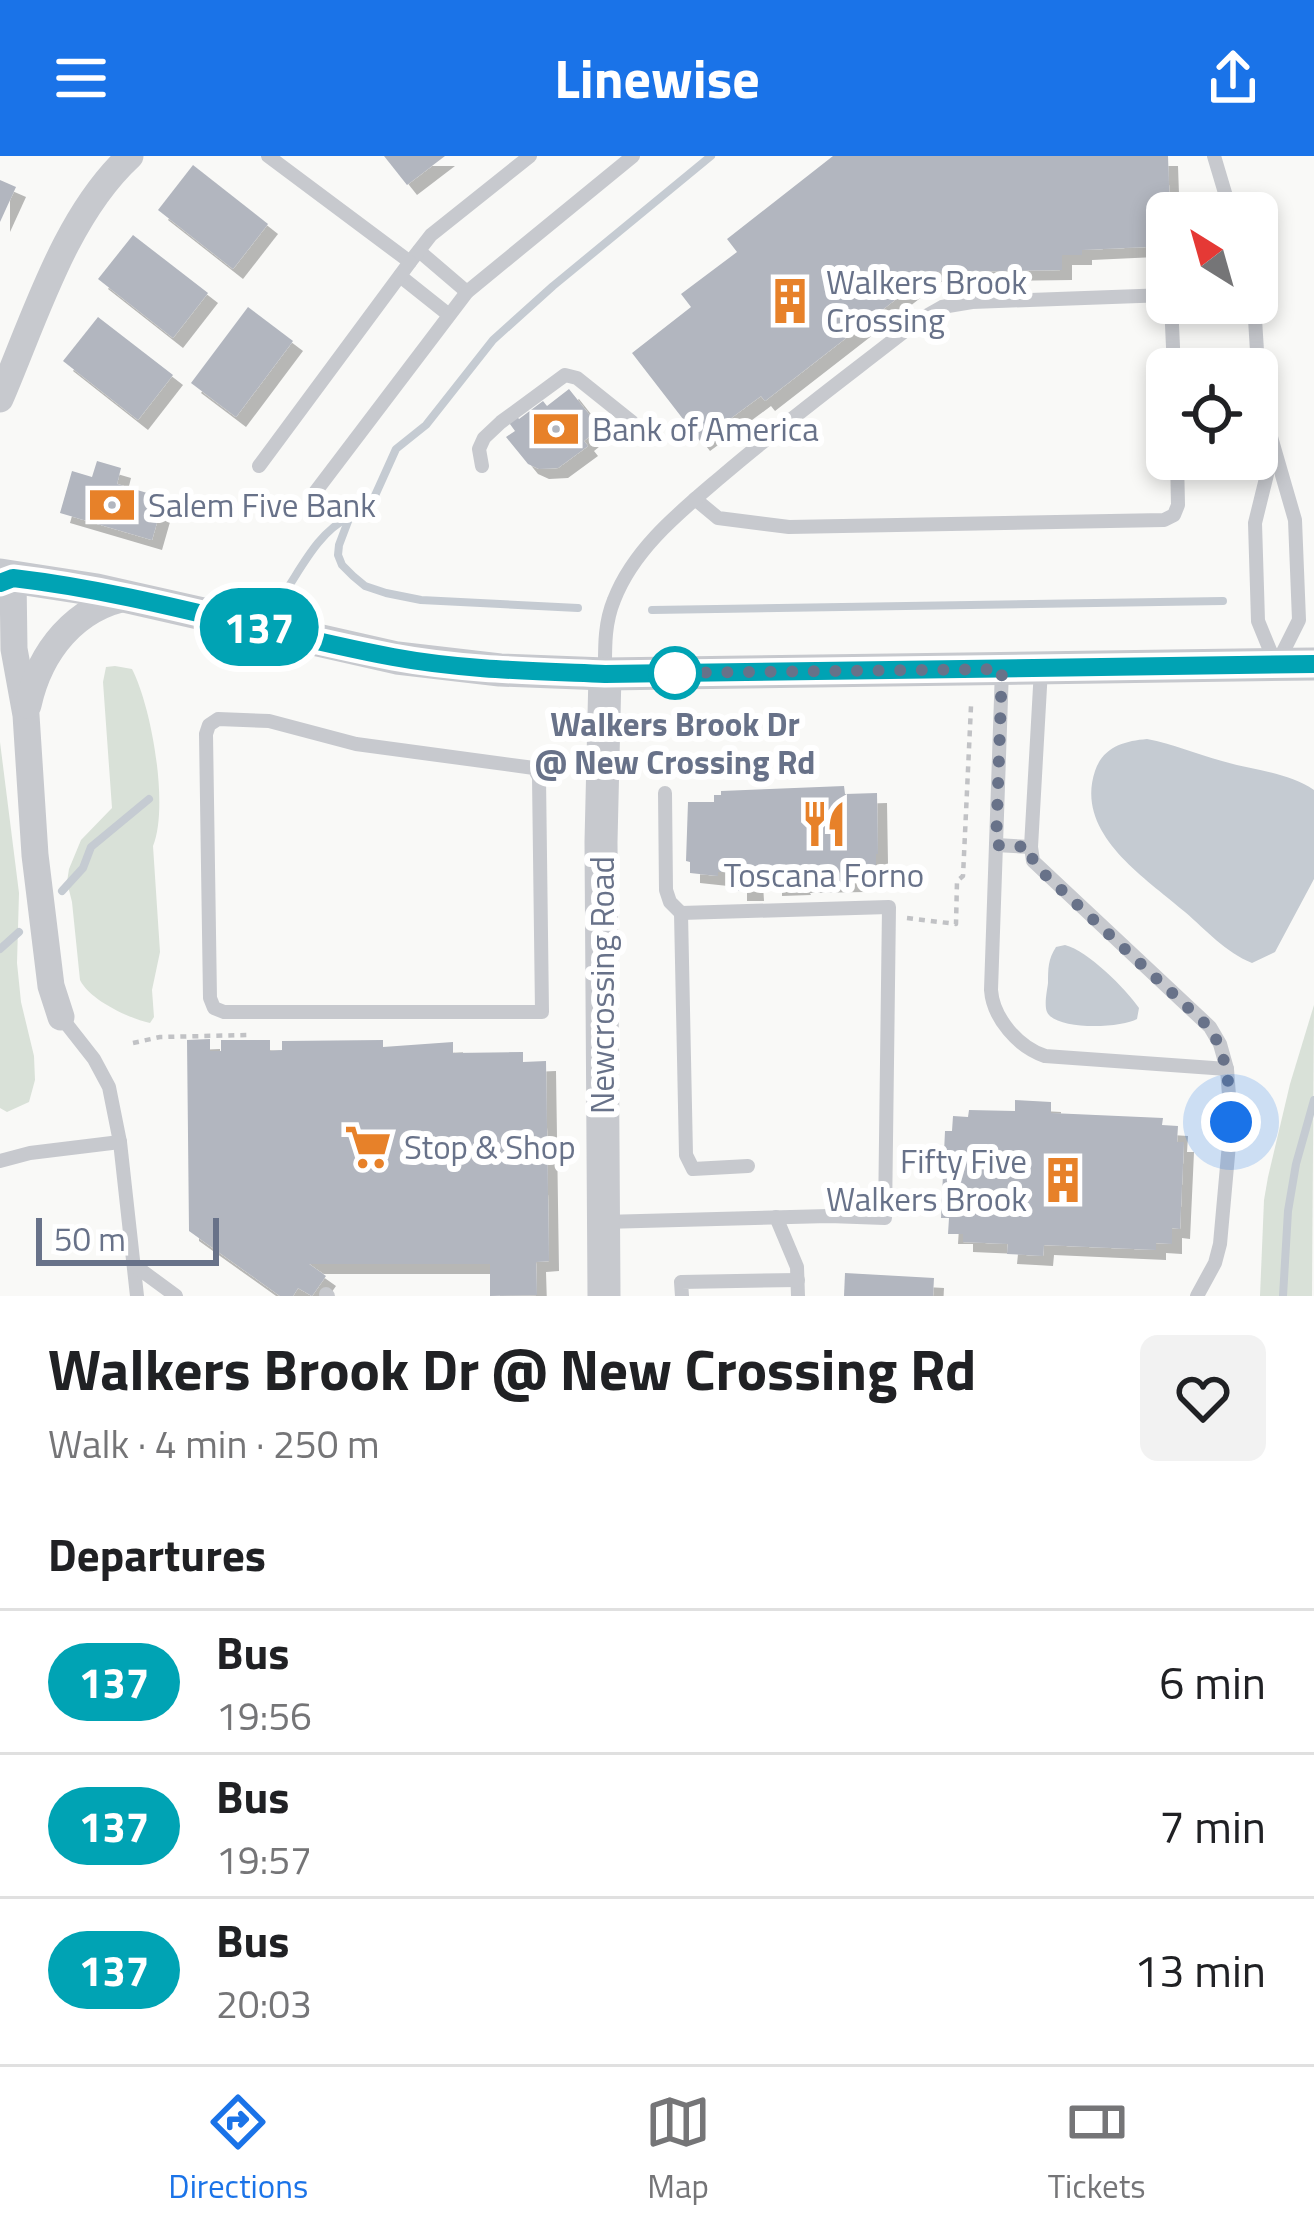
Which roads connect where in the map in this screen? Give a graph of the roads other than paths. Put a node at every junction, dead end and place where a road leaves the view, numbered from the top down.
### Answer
1 (130, 156) edge
2 (268, 156) edge
3 (530, 156) edge
4 (633, 156) edge
5 (1214, 156) edge
6 (1225, 192) edge
7 (415, 256) junction
8 (400, 276) junction
9 (466, 292) junction
10 (1146, 296) edge
11 (449, 315) junction
12 (0, 399) edge
13 (632, 422) dead end
14 (260, 466) dead end
15 (482, 466) dead end
16 (1278, 466) edge
17 (1177, 480) edge
18 (1266, 480) edge
19 (313, 495) dead end
20 (695, 499) junction
21 (4, 579) edge
22 (130, 597) junction
23 (1276, 664) junction
24 (1314, 664) edge
25 (1041, 668) junction
26 (1002, 669) junction
27 (605, 674) junction
28 (26, 715) junction
29 (269, 721) joint
30 (664, 793) dead end
31 (996, 845) junction
32 (1030, 847) junction
33 (681, 913) junction
34 (61, 1017) joint
35 (1227, 1069) junction
36 (120, 1142) junction
37 (0, 1160) edge
38 (748, 1166) dead end
39 (776, 1217) junction
40 (604, 1222) junction
41 (134, 1265) junction
42 (798, 1288) edge
43 (137, 1296) edge
44 (176, 1296) edge
45 (604, 1296) edge
46 (682, 1296) edge
47 (1197, 1296) edge

1 - 12 street
2 - 7 lane
3 - 7 lane
4 - 9 lane
5 - 6 lane
7 - 8 lane
7 - 9 lane
8 - 11 lane
8 - 14 lane
9 - 11 lane
10 - 20 lane
11 - 19 lane
13 - 15 lane
16 - 23 lane
17 - 20 lane
18 - 23 lane
20 - 27 lane
21 - 22 street
21 - 28 street
22 - 27 street
22 - 28 street
23 - 24 street
23 - 25 street
25 - 26 street
25 - 32 lane
26 - 27 street
26 - 31 lane
27 - 40 street, Newcrossing Road
28 - 34 street
29 - 29 lane
30 - 33 lane
31 - 32 lane
31 - 35 lane
32 - 35 lane
33 - 38 lane
33 - 39 lane
34 - 36 lane
35 - 47 lane
36 - 37 lane
36 - 41 lane
39 - 40 lane
39 - 42 lane
40 - 45 street, Newcrossing Road
41 - 43 lane
41 - 44 lane
42 - 46 lane

